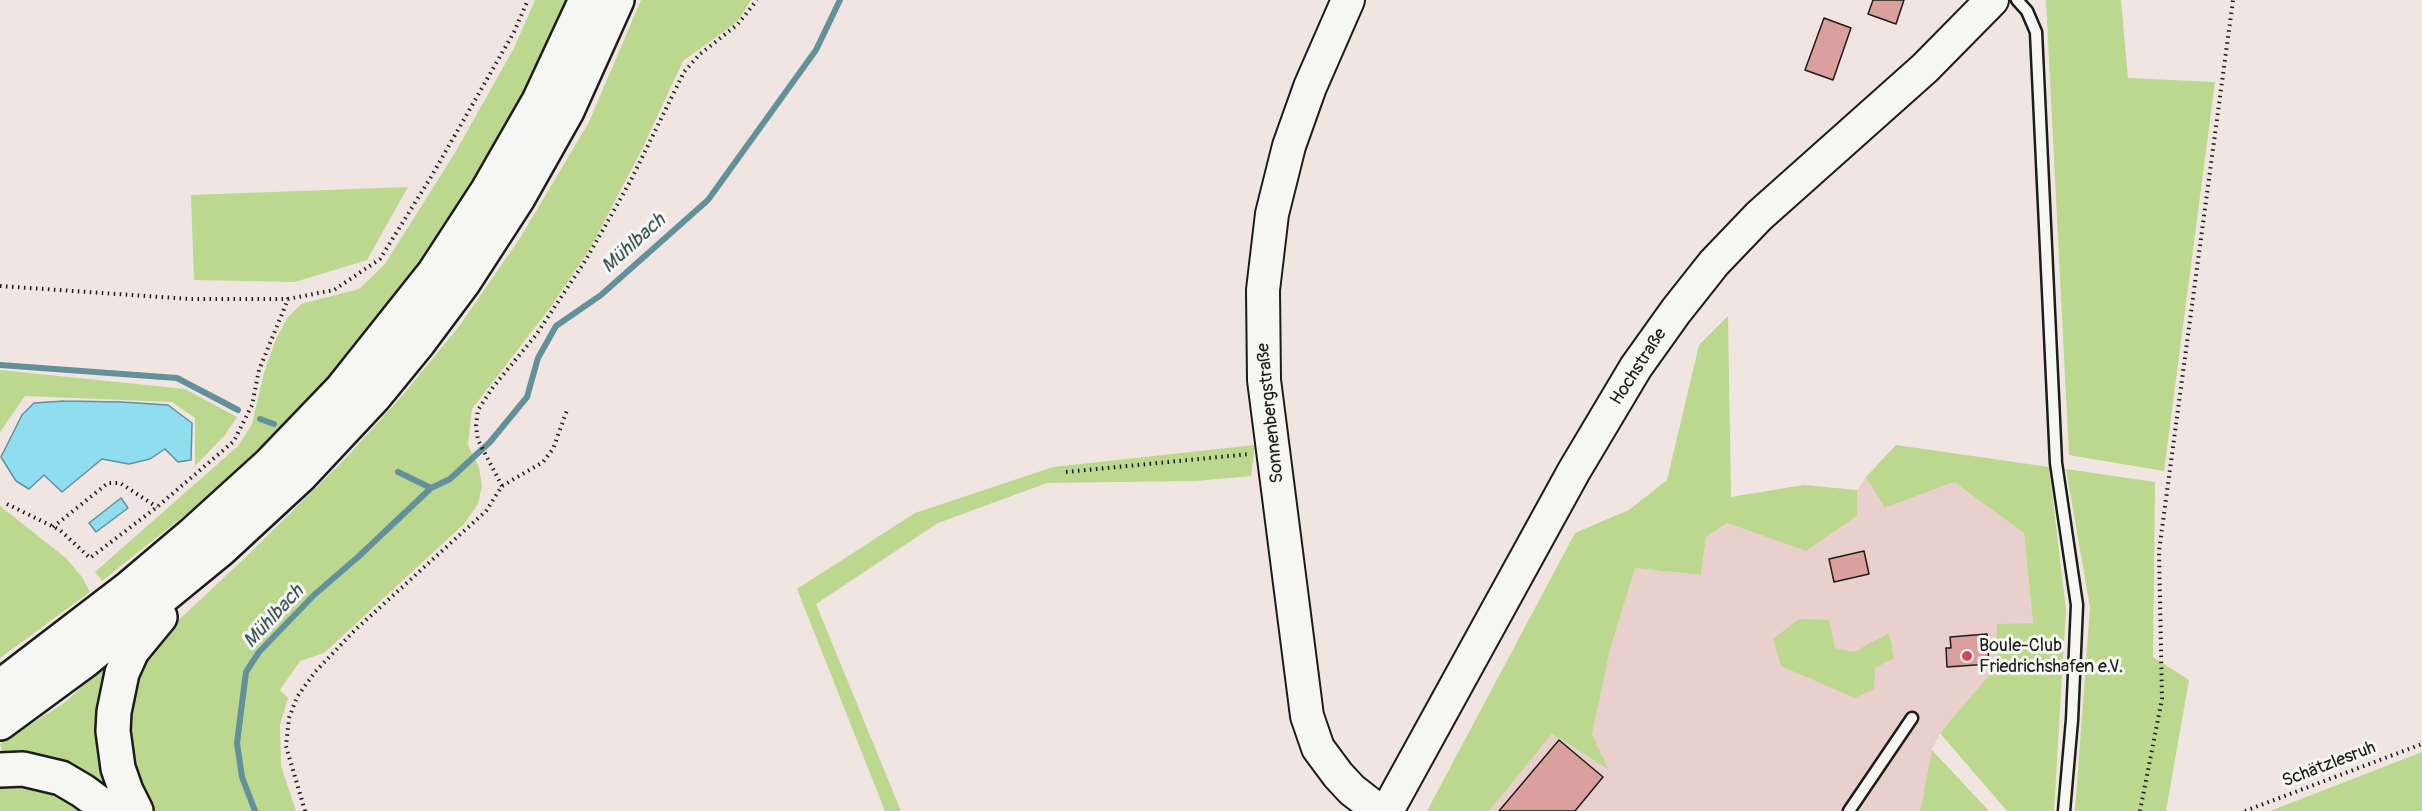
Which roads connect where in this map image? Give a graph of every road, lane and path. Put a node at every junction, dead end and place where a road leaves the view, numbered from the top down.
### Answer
1 (528, 0) edge
2 (586, 0) edge
3 (617, 0) edge
4 (757, 0) edge
5 (1348, 0) edge
6 (1992, 0) edge
7 (2017, 0) edge
8 (2233, 0) edge
9 (0, 286) edge
10 (288, 299) junction
11 (567, 410) dead end
12 (1260, 453) dead end
13 (1066, 472) dead end
14 (502, 486) junction
15 (7, 504) dead end
16 (157, 507) junction
17 (53, 526) junction
18 (221, 549) junction
19 (0, 687) edge
20 (1912, 718) dead end
21 (0, 723) edge
22 (2422, 744) edge
23 (0, 770) edge
24 (110, 811) edge
25 (136, 811) edge
26 (305, 811) edge
27 (1379, 811) edge
28 (1387, 811) edge
29 (1849, 811) edge
30 (2064, 811) edge
31 (2140, 811) edge
32 (2245, 811) edge

1 - 10 path
2 - 19 highway
3 - 18 highway
4 - 14 path
5 - 27 main road, Sonnenbergstraße
6 - 28 main road, Hochstraße
7 - 30 lane
8 - 31 path
9 - 10 path
10 - 16 path
11 - 14 path
12 - 13 path
14 - 26 path
15 - 17 path
16 - 17 path
16 - 17 path
18 - 21 highway
18 - 25 highway
20 - 29 lane
22 - 32 path, Schätzlesruh
23 - 24 highway

